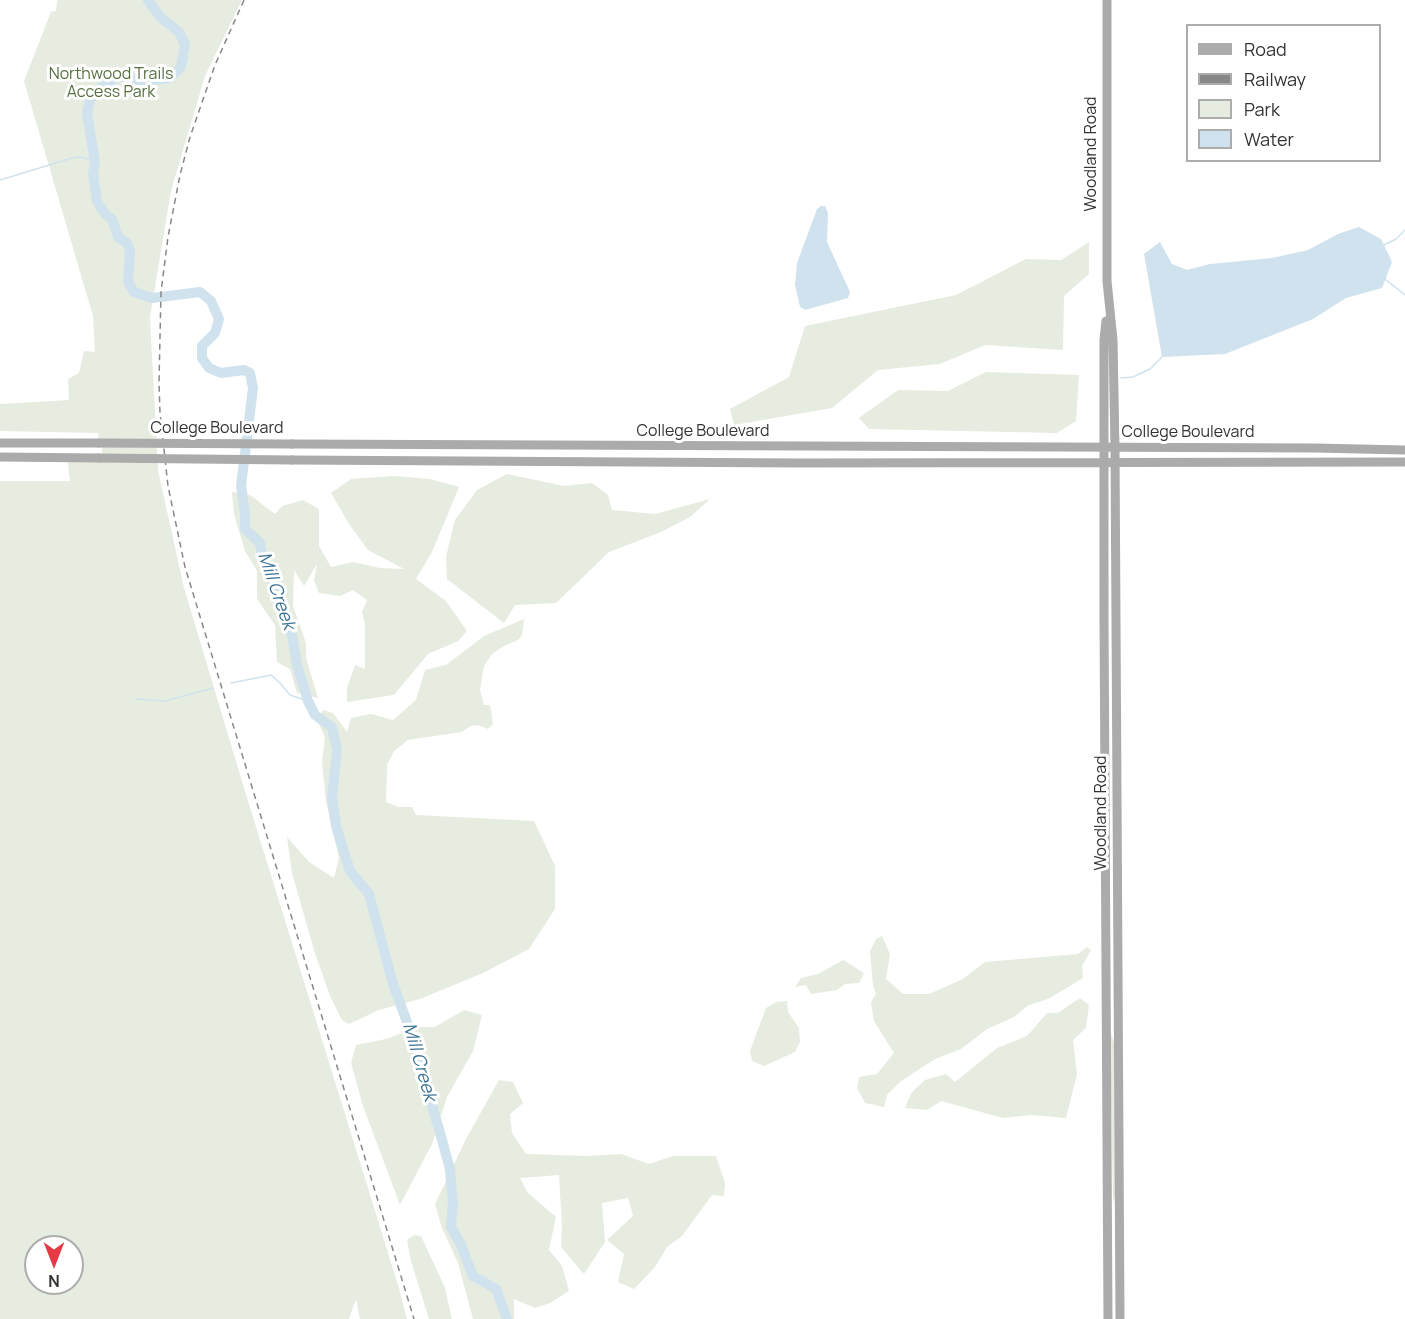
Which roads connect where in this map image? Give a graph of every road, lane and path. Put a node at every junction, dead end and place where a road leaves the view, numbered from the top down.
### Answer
1 (1107, 0) edge
2 (1108, 307) junction
3 (0, 442) edge
4 (1104, 448) junction
5 (1115, 448) junction
6 (1405, 450) edge
7 (0, 457) edge
8 (1405, 462) edge
9 (1104, 463) junction
10 (1115, 463) junction
11 (1108, 1319) edge
12 (1120, 1319) edge

1 - 2 main road, Woodland Road
2 - 4 main road, Woodland Road
2 - 5 main road, Woodland Road
3 - 4 main road, College Boulevard, bridge
4 - 5 main road, College Boulevard
4 - 9 main road, Woodland Road
5 - 6 main road, College Boulevard
5 - 10 main road, Woodland Road
7 - 9 main road, College Boulevard, bridge
8 - 10 main road, College Boulevard
9 - 10 main road, College Boulevard
9 - 11 main road, Woodland Road
10 - 12 main road, Woodland Road

